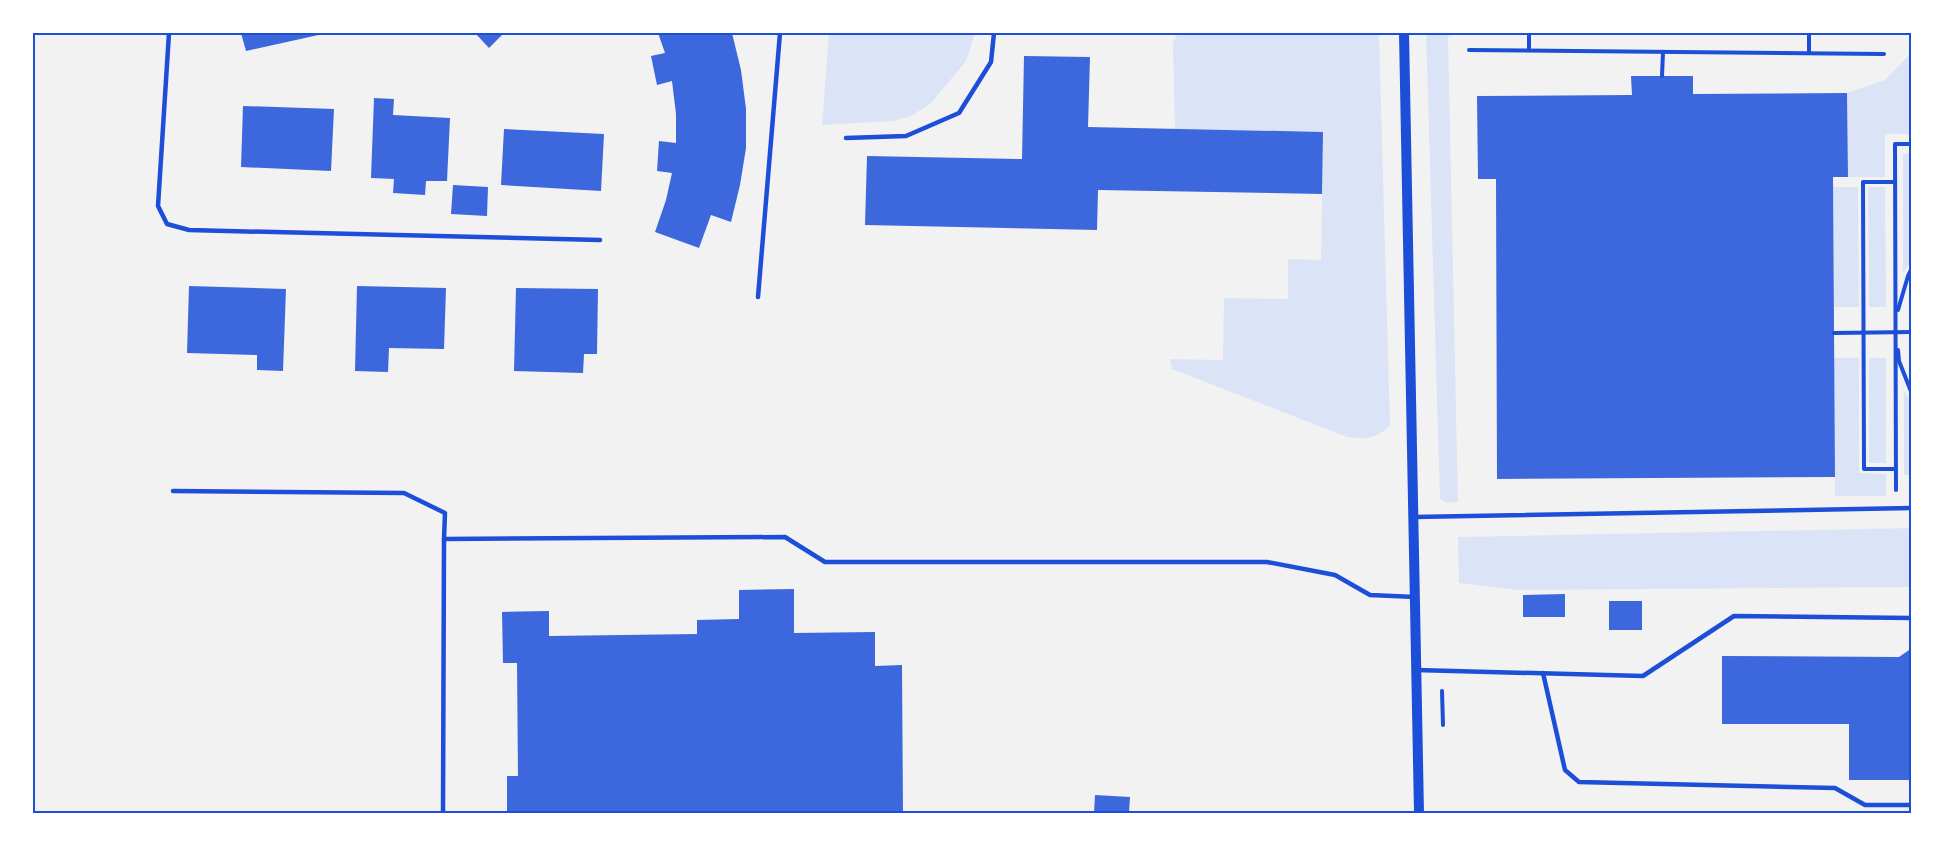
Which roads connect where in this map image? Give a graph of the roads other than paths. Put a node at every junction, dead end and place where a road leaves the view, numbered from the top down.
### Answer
1 (169, 33) edge
2 (780, 33) edge
3 (994, 33) edge
4 (1404, 33) edge
5 (846, 138) dead end
6 (600, 240) dead end
7 (758, 297) dead end
8 (174, 491) dead end
9 (1912, 508) edge
10 (1414, 517) junction
11 (444, 539) junction
12 (1415, 597) junction
13 (1912, 618) edge
14 (1416, 670) junction
15 (1543, 673) junction
16 (1912, 805) edge
17 (443, 813) edge
18 (1419, 813) edge

1 - 6 lane
2 - 7 lane
3 - 5 lane
4 - 10 street
8 - 11 lane
9 - 10 lane
10 - 12 street
11 - 12 lane
11 - 17 lane
12 - 14 street
13 - 15 lane
14 - 15 lane
14 - 18 street
15 - 16 lane

